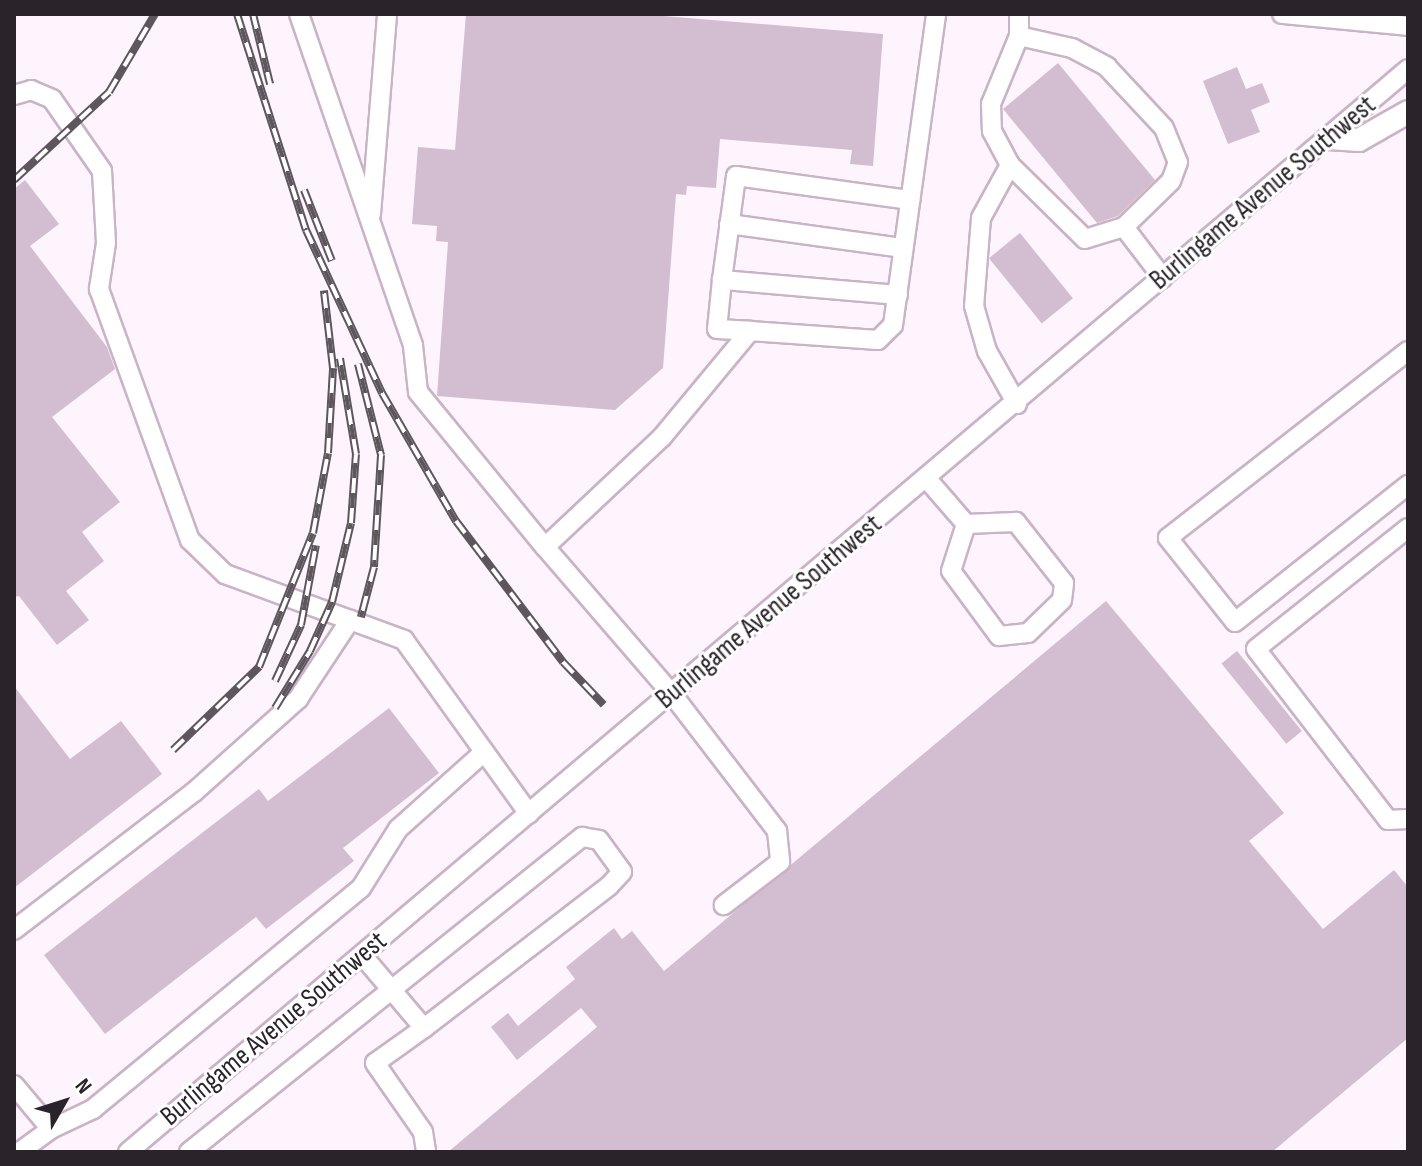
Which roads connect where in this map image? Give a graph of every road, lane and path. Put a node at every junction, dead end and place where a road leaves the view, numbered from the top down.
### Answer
1 (299, 14) edge
2 (387, 14) edge
3 (936, 14) edge
4 (1019, 14) edge
5 (1282, 14) edge
6 (1408, 26) edge
7 (1019, 36) junction
8 (1408, 69) edge
9 (14, 95) edge
10 (1408, 112) edge
11 (1329, 138) junction
12 (1010, 165) junction
13 (910, 200) junction
14 (370, 221) junction
15 (729, 224) junction
16 (1124, 227) junction
17 (903, 248) junction
18 (1163, 278) junction
19 (722, 280) junction
20 (898, 295) junction
21 (750, 331) junction
22 (1408, 351) edge
23 (1017, 404) junction
24 (927, 479) junction
25 (1408, 485) edge
26 (966, 524) junction
27 (1408, 528) edge
28 (545, 547) junction
29 (350, 620) junction
30 (672, 694) junction
31 (483, 753) junction
32 (529, 814) junction
33 (1408, 819) edge
34 (724, 905) dead end
35 (14, 930) edge
36 (362, 955) junction
37 (395, 991) junction
38 (424, 1028) junction
39 (14, 1085) edge
40 (51, 1129) junction
41 (150, 1145) edge
42 (19, 1152) edge
43 (128, 1152) edge
44 (189, 1152) edge
45 (426, 1152) edge

1 - 14 street
2 - 14 street
3 - 13 street
4 - 7 street
5 - 6 street
7 - 12 street
7 - 16 street
8 - 11 street, Burlingame Avenue Southwest
9 - 29 street
10 - 11 main road
11 - 18 street, Burlingame Avenue Southwest
12 - 16 street
12 - 23 street
13 - 15 street
13 - 17 street
14 - 28 street
15 - 17 street
15 - 19 street
16 - 18 street
17 - 20 street
18 - 23 street, Burlingame Avenue Southwest
19 - 20 street
19 - 21 street
20 - 21 street
21 - 28 street
22 - 25 street
23 - 24 street, Burlingame Avenue Southwest
24 - 26 street
24 - 30 street, Burlingame Avenue Southwest
26 - 26 street
27 - 33 street
28 - 30 street
29 - 31 street
29 - 35 street
30 - 32 street, Burlingame Avenue Southwest
30 - 34 street
31 - 32 street
31 - 40 street
32 - 36 street, Burlingame Avenue Southwest
36 - 37 street
36 - 41 street, Burlingame Avenue Southwest
37 - 38 street
37 - 38 street
37 - 44 street
38 - 45 street
39 - 40 street
40 - 42 street
41 - 43 street, Burlingame Avenue Southwest

